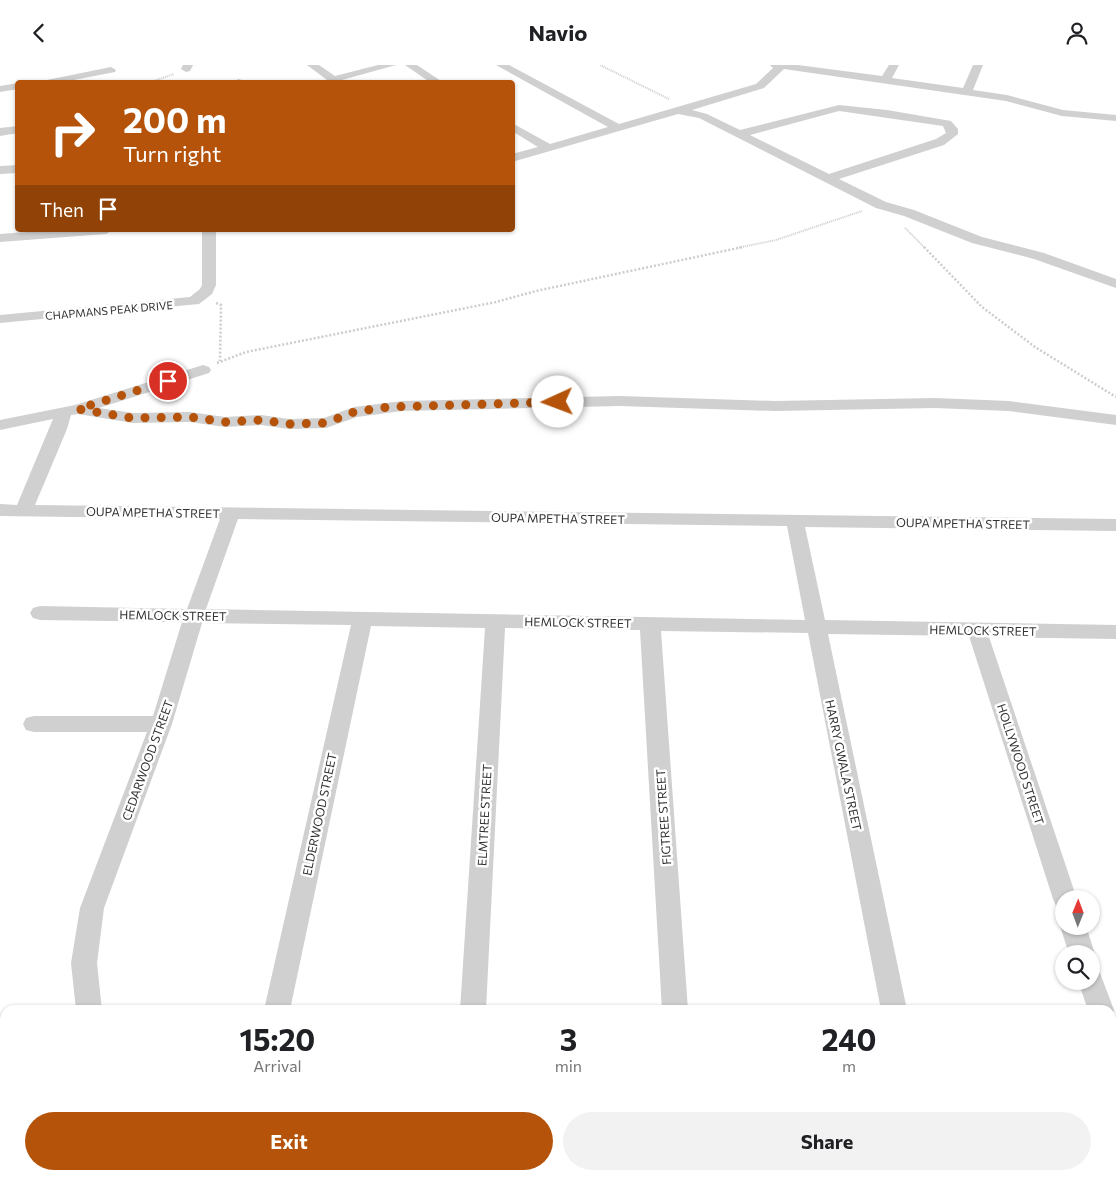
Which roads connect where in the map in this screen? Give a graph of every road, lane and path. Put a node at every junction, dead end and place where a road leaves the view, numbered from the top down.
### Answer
1 (312, 65) edge
2 (391, 65) edge
3 (410, 65) edge
4 (501, 65) edge
5 (600, 65) edge
6 (778, 65) edge
7 (894, 65) edge
8 (978, 65) edge
9 (187, 67) edge
10 (819, 68) edge
11 (112, 71) edge
12 (56, 80) edge
13 (155, 80) edge
14 (335, 80) edge
15 (340, 80) edge
16 (434, 80) edge
17 (885, 80) junction
18 (15, 86) edge
19 (0, 89) edge
20 (967, 91) junction
21 (678, 110) junction
22 (1116, 118) edge
23 (515, 128) edge
24 (618, 128) junction
25 (15, 130) edge
26 (0, 132) edge
27 (739, 134) junction
28 (549, 148) junction
29 (515, 157) edge
30 (15, 169) edge
31 (0, 170) edge
32 (827, 179) junction
33 (881, 205) junction
34 (80, 232) edge
35 (210, 232) edge
36 (0, 238) edge
37 (1116, 284) edge
38 (198, 298) junction
39 (0, 319) edge
40 (220, 361) junction
41 (203, 371) joint
42 (1116, 397) edge
43 (71, 411) junction
44 (1116, 420) edge
45 (0, 425) edge
46 (0, 510) edge
47 (24, 510) junction
48 (231, 513) junction
49 (795, 521) junction
50 (1116, 525) edge
51 (40, 613) dead end
52 (194, 616) junction
53 (362, 619) junction
54 (495, 621) junction
55 (650, 624) junction
56 (816, 627) junction
57 (977, 629) junction
58 (1116, 632) edge
59 (34, 723) dead end
60 (161, 724) junction
61 (1061, 890) edge
62 (1094, 990) edge
63 (88, 1005) edge
64 (278, 1005) edge
65 (472, 1005) edge
66 (676, 1005) edge
67 (893, 1005) edge
68 (1099, 1005) edge

1 - 14 street
2 - 15 street
3 - 16 street
4 - 24 street
5 - 21 path
6 - 10 street
6 - 21 street
7 - 17 street
8 - 20 street
9 - 13 path
10 - 17 street
11 - 12 street
17 - 20 street
18 - 19 street
20 - 22 street
21 - 24 street
21 - 27 street
23 - 28 street
24 - 28 street
25 - 26 street
27 - 32 street
27 - 32 street
28 - 29 street
30 - 31 street
32 - 33 street
33 - 37 street
33 - 40 path
33 - 42 path
34 - 36 street
35 - 38 street
38 - 39 street, CHAPMANS PEAK DRIVE
38 - 40 path
40 - 41 path
41 - 43 street
43 - 44 street
43 - 45 street
43 - 47 street
46 - 47 street, OUPA MPETHA STREET
47 - 48 street, OUPA MPETHA STREET
48 - 49 street, OUPA MPETHA STREET
48 - 52 street, CEDARWOOD STREET
49 - 50 street, OUPA MPETHA STREET
49 - 56 street, HARRY GWALA STREET
51 - 52 street, HEMLOCK STREET
52 - 53 street, HEMLOCK STREET
52 - 60 street, CEDARWOOD STREET
53 - 54 street, HEMLOCK STREET
53 - 64 street, ELDERWOOD STREET
54 - 55 street, HEMLOCK STREET
54 - 65 street, ELMTREE STREET
55 - 56 street, HEMLOCK STREET
55 - 66 street, FIGTREE STREET
56 - 57 street, HEMLOCK STREET
56 - 67 street, HARRY GWALA STREET
57 - 58 street, HEMLOCK STREET
57 - 61 street, HOLLYWOOD STREET
59 - 60 street
60 - 63 street, CEDARWOOD STREET
62 - 68 street

